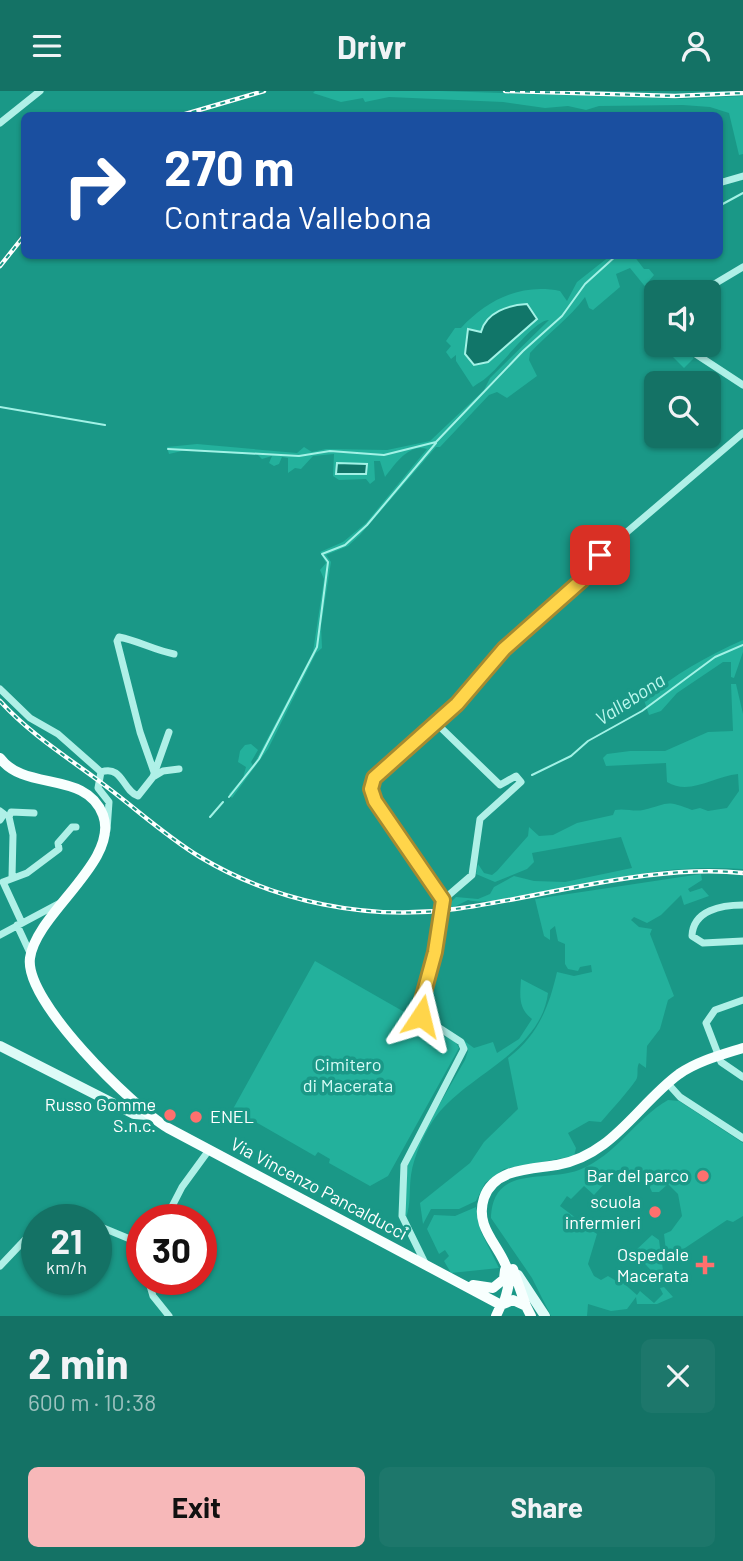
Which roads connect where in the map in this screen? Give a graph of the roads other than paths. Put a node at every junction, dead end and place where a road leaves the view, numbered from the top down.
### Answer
1 (40, 91) edge
2 (0, 123) edge
3 (743, 176) edge
4 (723, 182) edge
5 (743, 267) edge
6 (721, 280) edge
7 (700, 357) edge
8 (743, 385) edge
9 (743, 433) edge
10 (174, 654) dead end
11 (0, 688) edge
12 (436, 723) junction
13 (169, 732) dead end
14 (0, 758) edge
15 (179, 769) dead end
16 (101, 772) junction
17 (154, 774) junction
18 (0, 811) edge
19 (34, 813) dead end
20 (0, 820) edge
21 (76, 827) dead end
22 (104, 837) junction
23 (12, 877) junction
24 (2, 881) edge
25 (443, 900) junction
26 (63, 902) junction
27 (743, 905) edge
28 (19, 924) junction
29 (0, 935) edge
30 (743, 941) edge
31 (31, 955) junction
32 (743, 1000) edge
33 (0, 1046) edge
34 (743, 1048) edge
35 (718, 1056) junction
36 (743, 1077) edge
37 (668, 1087) junction
38 (148, 1115) junction
39 (743, 1137) edge
40 (209, 1150) junction
41 (174, 1204) edge
42 (21, 1244) edge
43 (509, 1265) junction
44 (0, 1266) edge
45 (427, 1267) junction
46 (447, 1278) junction
47 (472, 1290) junction
48 (153, 1295) edge
49 (502, 1303) junction
50 (528, 1311) edge
51 (169, 1316) edge
52 (495, 1316) edge
53 (545, 1316) edge

1 - 2 street
3 - 4 street
5 - 6 street
7 - 8 street
9 - 12 street
10 - 17 street
11 - 16 street
12 - 25 street
12 - 25 street
13 - 17 street
14 - 22 main road
15 - 17 street
16 - 17 street
16 - 22 street
18 - 20 street
19 - 23 street
21 - 23 street
22 - 26 main road
23 - 24 street
24 - 28 street
25 - 45 street
26 - 28 street
26 - 31 main road
27 - 30 street
28 - 29 street
28 - 31 street
31 - 38 main road
32 - 35 street
33 - 38 main road, Via Vincenzo Pancalducci
34 - 35 main road
35 - 36 street
35 - 37 main road
35 - 37 main road
37 - 39 street
37 - 43 main road, Via Vincenzo Pancalducci
38 - 40 main road, Via Vincenzo Pancalducci
40 - 41 street
40 - 45 main road, Via Vincenzo Pancalducci
42 - 44 street
43 - 46 main road
43 - 49 main road
43 - 50 main road, Via Vincenzo Pancalducci
43 - 53 main road
45 - 46 main road, Via Vincenzo Pancalducci
46 - 47 main road, Via Vincenzo Pancalducci
47 - 49 main road, Via Vincenzo Pancalducci
47 - 52 main road, Via Vincenzo Pancalducci
48 - 51 street
49 - 50 main road, Via Vincenzo Pancalducci
49 - 52 main road, Via Vincenzo Pancalducci

